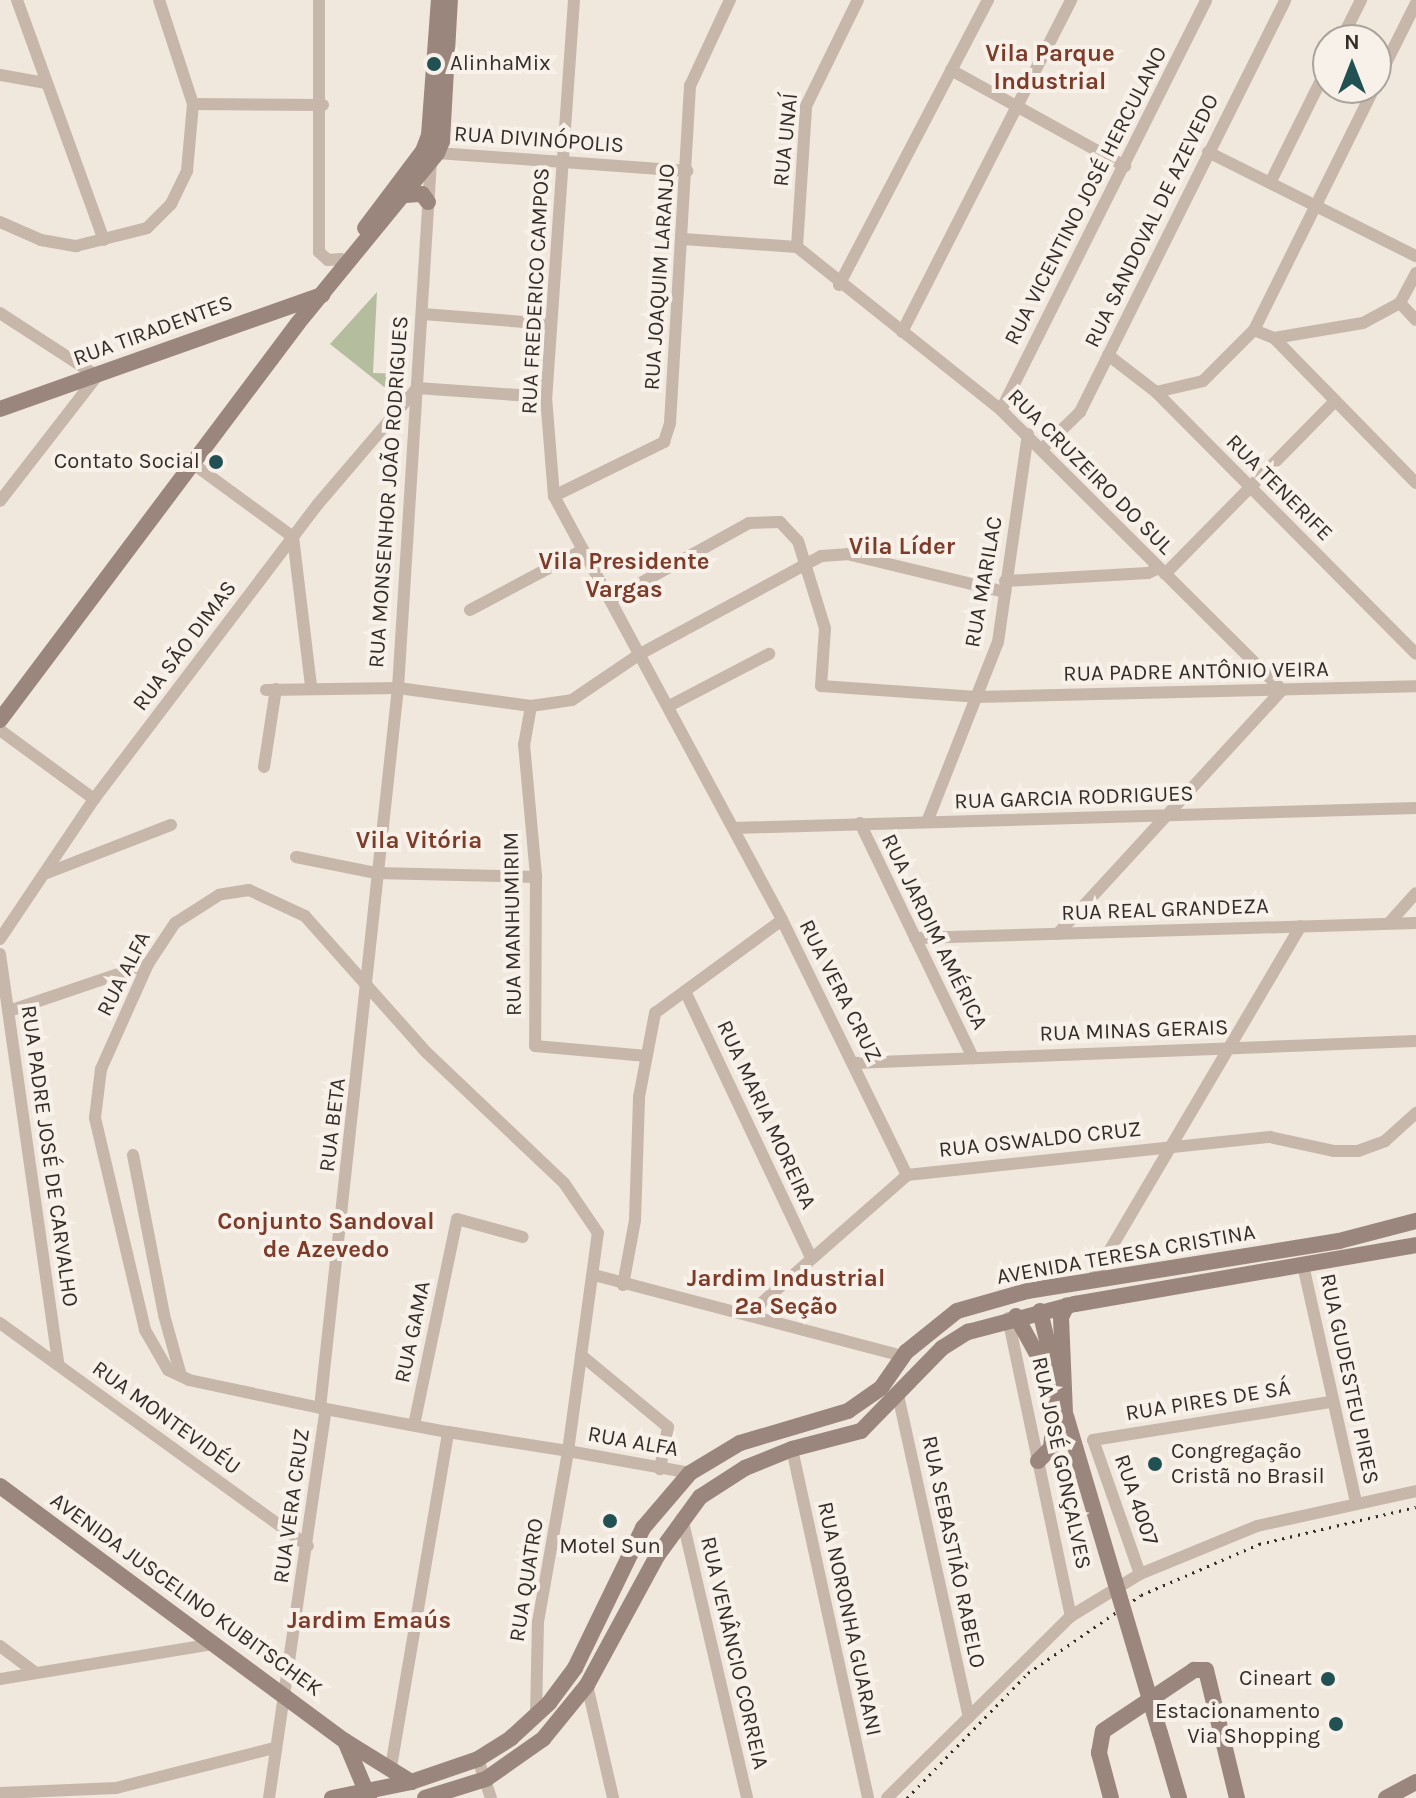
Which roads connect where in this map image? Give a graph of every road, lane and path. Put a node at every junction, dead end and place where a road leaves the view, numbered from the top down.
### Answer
1 (17, 0) edge
2 (159, 0) edge
3 (319, 0) edge
4 (439, 0) edge
5 (450, 0) edge
6 (574, 0) edge
7 (730, 0) edge
8 (858, 0) edge
9 (988, 0) edge
10 (1071, 0) edge
11 (1206, 0) edge
12 (1285, 0) edge
13 (1361, 0) edge
14 (1416, 3) edge
15 (1349, 24) edge
16 (1392, 52) edge
17 (951, 70) junction
18 (0, 75) edge
19 (46, 83) junction
20 (1312, 98) edge
21 (193, 104) junction
22 (1020, 104) junction
23 (1366, 104) edge
24 (323, 105) junction
25 (1208, 152) junction
26 (430, 155) junction
27 (564, 160) junction
28 (1125, 166) junction
29 (687, 171) junction
30 (1270, 183) junction
31 (406, 195) junction
32 (428, 202) junction
33 (1315, 205) junction
34 (0, 222) edge
35 (683, 239) junction
36 (104, 240) junction
37 (797, 247) junction
38 (1416, 256) edge
39 (341, 259) junction
40 (1416, 273) edge
41 (839, 285) junction
42 (314, 297) junction
43 (1400, 303) junction
44 (0, 313) edge
45 (423, 314) junction
46 (1416, 320) edge
47 (550, 324) junction
48 (1254, 330) junction
49 (902, 332) junction
50 (1274, 338) junction
51 (1108, 355) junction
52 (97, 376) junction
53 (417, 388) junction
54 (1156, 392) junction
55 (546, 397) junction
56 (1335, 401) junction
57 (0, 409) edge
58 (1001, 410) junction
59 (1028, 434) junction
60 (1042, 449) junction
61 (192, 463) junction
62 (1416, 483) edge
63 (1252, 489) junction
64 (554, 496) junction
65 (0, 501) edge
66 (293, 537) junction
67 (583, 550) junction
68 (804, 561) junction
69 (1162, 571) junction
70 (1005, 586) junction
71 (610, 600) junction
72 (470, 610) dead end
73 (640, 654) junction
74 (769, 654) dead end
75 (1416, 654) edge
76 (311, 686) junction
77 (1416, 686) edge
78 (398, 688) junction
79 (1282, 690) junction
80 (977, 697) junction
81 (531, 706) junction
82 (669, 706) junction
83 (0, 720) edge
84 (0, 730) edge
85 (264, 767) dead end
86 (94, 799) junction
87 (1416, 808) edge
88 (1168, 816) junction
89 (927, 822) junction
90 (860, 823) junction
91 (171, 825) dead end
92 (734, 828) junction
93 (296, 857) dead end
94 (47, 873) junction
95 (376, 873) junction
96 (536, 877) junction
97 (1416, 893) edge
98 (782, 920) junction
99 (1389, 923) junction
100 (1416, 923) edge
101 (1301, 926) junction
102 (1058, 934) junction
103 (915, 938) junction
104 (0, 939) edge
105 (0, 954) edge
106 (148, 964) junction
107 (369, 989) junction
108 (685, 991) junction
109 (9, 1011) junction
110 (1416, 1041) edge
111 (1229, 1047) junction
112 (647, 1056) junction
113 (973, 1058) junction
114 (854, 1063) junction
115 (1416, 1113) edge
116 (1168, 1145) junction
117 (133, 1155) dead end
118 (907, 1175) junction
119 (1416, 1221) edge
120 (523, 1237) dead end
121 (1416, 1245) edge
122 (811, 1257) junction
123 (1303, 1265) junction
124 (594, 1275) junction
125 (1091, 1282) junction
126 (623, 1285) junction
127 (1067, 1305) junction
128 (1040, 1311) junction
129 (749, 1314) junction
130 (1012, 1317) junction
131 (0, 1323) edge
132 (581, 1355) junction
133 (903, 1356) junction
134 (58, 1363) junction
135 (181, 1376) junction
136 (1056, 1383) junction
137 (898, 1395) junction
138 (1330, 1402) junction
139 (323, 1408) junction
140 (1066, 1414) junction
141 (414, 1425) junction
142 (448, 1432) junction
143 (1093, 1440) joint
144 (792, 1449) junction
145 (568, 1451) junction
146 (1038, 1461) junction
147 (660, 1469) junction
148 (690, 1473) junction
149 (0, 1486) edge
150 (1416, 1491) edge
151 (1356, 1502) junction
152 (682, 1518) junction
153 (308, 1546) junction
154 (1140, 1574) junction
155 (1071, 1616) junction
156 (214, 1644) junction
157 (0, 1646) edge
158 (36, 1673) junction
159 (0, 1679) edge
160 (587, 1685) junction
161 (284, 1694) junction
162 (536, 1716) junction
163 (969, 1717) junction
164 (345, 1741) junction
165 (274, 1748) junction
166 (478, 1759) junction
167 (391, 1767) junction
168 (486, 1779) junction
169 (411, 1782) junction
170 (1416, 1782) edge
171 (0, 1793) edge
172 (368, 1794) edge
173 (269, 1798) edge
174 (332, 1798) edge
175 (425, 1798) edge
176 (491, 1798) edge
177 (613, 1798) edge
178 (747, 1798) edge
179 (868, 1798) edge
180 (887, 1798) edge
181 (1111, 1798) edge
182 (1179, 1798) edge
183 (1237, 1798) edge
184 (1386, 1798) edge

1 - 19 street
2 - 21 street
3 - 24 street
4 - 26 street, RUA MONSENHOR JOÃO RODRIGUES
5 - 26 street, RUA MONSENHOR JOÃO RODRIGUES
6 - 27 street, RUA FREDERICO CAMPOS
7 - 29 street, RUA JOAQUIM LARANJO
8 - 37 street, RUA UNAÍ
9 - 17 street
10 - 22 street
11 - 28 street, RUA VICENTINO JOSÉ HERCULANO
12 - 25 street, RUA SANDOVAL DE AZEVEDO
13 - 15 street
14 - 16 street
17 - 22 street
17 - 41 street
18 - 19 street
19 - 36 street
20 - 30 street
21 - 24 street
21 - 36 street
22 - 28 street
22 - 49 street
23 - 33 street
24 - 39 street
25 - 30 street
25 - 51 street, RUA SANDOVAL DE AZEVEDO
26 - 27 street, RUA DIVINÓPOLIS
26 - 31 street
26 - 32 street, RUA MONSENHOR JOÃO RODRIGUES
26 - 39 street
27 - 29 street, RUA DIVINÓPOLIS
27 - 47 street, RUA FREDERICO CAMPOS
28 - 58 street, RUA VICENTINO JOSÉ HERCULANO
29 - 35 street, RUA JOAQUIM LARANJO
30 - 33 street
31 - 32 street
31 - 42 street
32 - 45 street, RUA MONSENHOR JOÃO RODRIGUES
33 - 38 street
33 - 48 street
34 - 36 street
35 - 37 street
35 - 64 street, RUA JOAQUIM LARANJO
37 - 41 street, RUA CRUZEIRO DO SUL
39 - 42 street
40 - 43 street
41 - 49 street, RUA CRUZEIRO DO SUL
42 - 52 street, RUA TIRADENTES
42 - 61 street
43 - 46 street
43 - 50 street
44 - 52 street
45 - 47 street
45 - 53 street, RUA MONSENHOR JOÃO RODRIGUES
47 - 55 street, RUA FREDERICO CAMPOS
48 - 50 street
48 - 54 street
49 - 58 street, RUA CRUZEIRO DO SUL
50 - 56 street
51 - 54 street, RUA TENERIFE
51 - 60 street, RUA SANDOVAL DE AZEVEDO
52 - 57 street, RUA TIRADENTES
52 - 65 street
53 - 55 street
53 - 66 street, RUA SÃO DIMAS
53 - 78 street, RUA MONSENHOR JOÃO RODRIGUES
54 - 63 street, RUA TENERIFE
55 - 64 street, RUA FREDERICO CAMPOS
56 - 62 street
56 - 63 street
58 - 59 street, RUA CRUZEIRO DO SUL
59 - 60 street, RUA CRUZEIRO DO SUL
59 - 70 street, RUA MARILAC
60 - 69 street, RUA CRUZEIRO DO SUL
61 - 66 street
61 - 83 street
63 - 69 street
63 - 75 street, RUA TENERIFE
64 - 67 street, RUA FREDERICO CAMPOS
66 - 76 street
66 - 86 street, RUA SÃO DIMAS
67 - 71 street, RUA FREDERICO CAMPOS
67 - 72 street
68 - 70 street
68 - 71 street
68 - 73 street
68 - 80 street, RUA PADRE ANTÔNIO VEIRA
69 - 70 street
69 - 79 street, RUA CRUZEIRO DO SUL
70 - 80 street, RUA MARILAC
71 - 73 street, RUA FREDERICO CAMPOS
73 - 81 street
73 - 82 street, RUA FREDERICO CAMPOS
74 - 82 street
76 - 78 street
76 - 85 street
77 - 79 street, RUA PADRE ANTÔNIO VEIRA
78 - 81 street
78 - 95 street, RUA MONSENHOR JOÃO RODRIGUES
79 - 80 street, RUA PADRE ANTÔNIO VEIRA
79 - 88 street
80 - 89 street, RUA MARILAC
81 - 96 street, RUA MANHUMIRIM
82 - 92 street, RUA FREDERICO CAMPOS
84 - 86 street
86 - 94 street, RUA SÃO DIMAS
87 - 88 street, RUA GARCIA RODRIGUES
88 - 89 street, RUA GARCIA RODRIGUES
88 - 102 street
89 - 90 street, RUA GARCIA RODRIGUES
90 - 92 street, RUA GARCIA RODRIGUES
90 - 103 street, RUA JARDIM AMÉRICA
91 - 94 street
92 - 98 street, RUA VERA CRUZ
93 - 95 street
94 - 104 street, RUA SÃO DIMAS
95 - 96 street
95 - 107 street, RUA MONSENHOR JOÃO RODRIGUES
96 - 112 street, RUA MANHUMIRIM
97 - 99 street
98 - 108 street
98 - 114 street, RUA VERA CRUZ
99 - 100 street, RUA REAL GRANDEZA
99 - 101 street, RUA REAL GRANDEZA
101 - 102 street, RUA REAL GRANDEZA
101 - 111 street
102 - 103 street, RUA REAL GRANDEZA
103 - 113 street, RUA JARDIM AMÉRICA
105 - 109 street, RUA PADRE JOSÉ DE CARVALHO
106 - 107 street, RUA ALFA
106 - 109 street
106 - 135 street, RUA ALFA
107 - 124 street, RUA ALFA
107 - 139 street, RUA BETA
108 - 112 street
108 - 122 street, RUA MARIA MOREIRA
109 - 134 street, RUA PADRE JOSÉ DE CARVALHO
110 - 111 street, RUA MINAS GERAIS
111 - 113 street, RUA MINAS GERAIS
111 - 116 street
112 - 126 street
113 - 114 street, RUA MINAS GERAIS
114 - 118 street, RUA VERA CRUZ
115 - 116 street, RUA OSWALDO CRUZ
116 - 118 street, RUA OSWALDO CRUZ
116 - 125 street
117 - 135 street
118 - 122 street
119 - 125 street, AVENIDA TERESA CRISTINA
120 - 141 street, RUA GAMA
121 - 123 street, AVENIDA TERESA CRISTINA
122 - 129 street
123 - 127 street, AVENIDA TERESA CRISTINA
123 - 138 street, RUA GUDESTEU PIRES
124 - 126 street
124 - 132 street, RUA ALFA
125 - 128 street
125 - 133 street, AVENIDA TERESA CRISTINA
126 - 129 street
127 - 128 street, AVENIDA TERESA CRISTINA
127 - 140 street
128 - 130 street, AVENIDA TERESA CRISTINA
128 - 136 street
129 - 133 street
130 - 136 street
130 - 137 street, AVENIDA TERESA CRISTINA
130 - 146 street, RUA JOSÉ GONÇALVES
131 - 134 street, RUA MONTEVIDÉU
132 - 145 street, RUA ALFA
132 - 147 street
133 - 148 street, AVENIDA TERESA CRISTINA
134 - 153 street, RUA MONTEVIDÉU
135 - 139 street, RUA ALFA
136 - 140 street
136 - 146 street
137 - 144 street, AVENIDA TERESA CRISTINA
137 - 163 street, RUA SEBASTIÃO RABELO
138 - 143 street, RUA PIRES DE SÁ
138 - 151 street, RUA GUDESTEU PIRES
139 - 141 street, RUA ALFA
139 - 153 street, RUA VERA CRUZ
140 - 182 street, bridge
141 - 142 street, RUA ALFA
142 - 145 street, RUA ALFA
142 - 167 street
143 - 154 street, RUA 4007
144 - 152 street, AVENIDA TERESA CRISTINA
144 - 179 street, RUA NORONHA GUARANI
145 - 147 street, RUA ALFA
145 - 162 street, RUA QUATRO
146 - 155 street, RUA JOSÉ GONÇALVES
147 - 148 street, RUA ALFA
148 - 162 street, AVENIDA TERESA CRISTINA
149 - 156 street, AVENIDA JUSCELINO KUBITSCHEK
150 - 151 street
151 - 154 street
152 - 160 street, AVENIDA TERESA CRISTINA
152 - 178 street, RUA VENÂNCIO CORREIA
153 - 161 street, RUA VERA CRUZ
154 - 155 street
155 - 163 street
156 - 158 street
156 - 161 street, AVENIDA JUSCELINO KUBITSCHEK
157 - 158 street
158 - 159 street
160 - 168 street, AVENIDA TERESA CRISTINA
160 - 177 street
161 - 164 street, AVENIDA JUSCELINO KUBITSCHEK
161 - 165 street, RUA VERA CRUZ
162 - 166 street, AVENIDA TERESA CRISTINA
163 - 180 street
164 - 167 street, AVENIDA JUSCELINO KUBITSCHEK
164 - 172 street
165 - 171 street
165 - 173 street, RUA VERA CRUZ
166 - 168 street
166 - 169 street, AVENIDA TERESA CRISTINA
167 - 169 street, AVENIDA JUSCELINO KUBITSCHEK
168 - 175 street, AVENIDA TERESA CRISTINA
168 - 176 street
169 - 172 street, AVENIDA TERESA CRISTINA
170 - 184 street
172 - 174 street, AVENIDA TERESA CRISTINA
181 - 183 street

